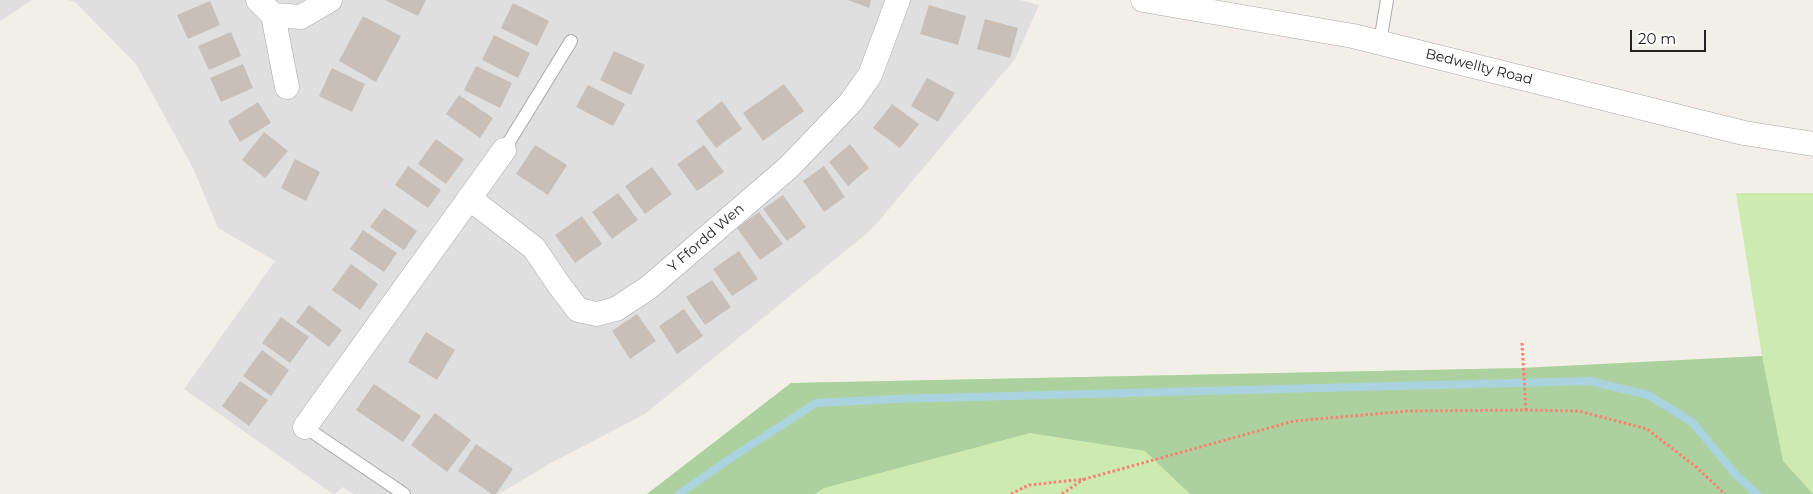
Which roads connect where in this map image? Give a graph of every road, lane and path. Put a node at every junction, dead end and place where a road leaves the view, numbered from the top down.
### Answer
1 (330, 0) edge
2 (898, 0) edge
3 (1144, 0) edge
4 (1387, 0) edge
5 (266, 8) edge
6 (571, 41) dead end
7 (1380, 42) junction
8 (287, 86) dead end
9 (1813, 144) edge
10 (504, 150) joint
11 (469, 198) junction
12 (1522, 343) dead end
13 (1526, 410) junction
14 (305, 426) joint
15 (1085, 479) junction
16 (404, 494) edge
17 (1011, 494) edge
18 (1062, 494) edge
19 (1725, 494) edge

1 - 5 street
2 - 11 street, Y Ffordd Wen
3 - 7 street, Bedwellty Road
4 - 7 lane
5 - 8 street
6 - 10 lane
7 - 9 street, Bedwellty Road
10 - 11 street
11 - 14 street
12 - 13 path
13 - 15 path
13 - 19 path
14 - 16 lane
15 - 17 path
15 - 18 path

